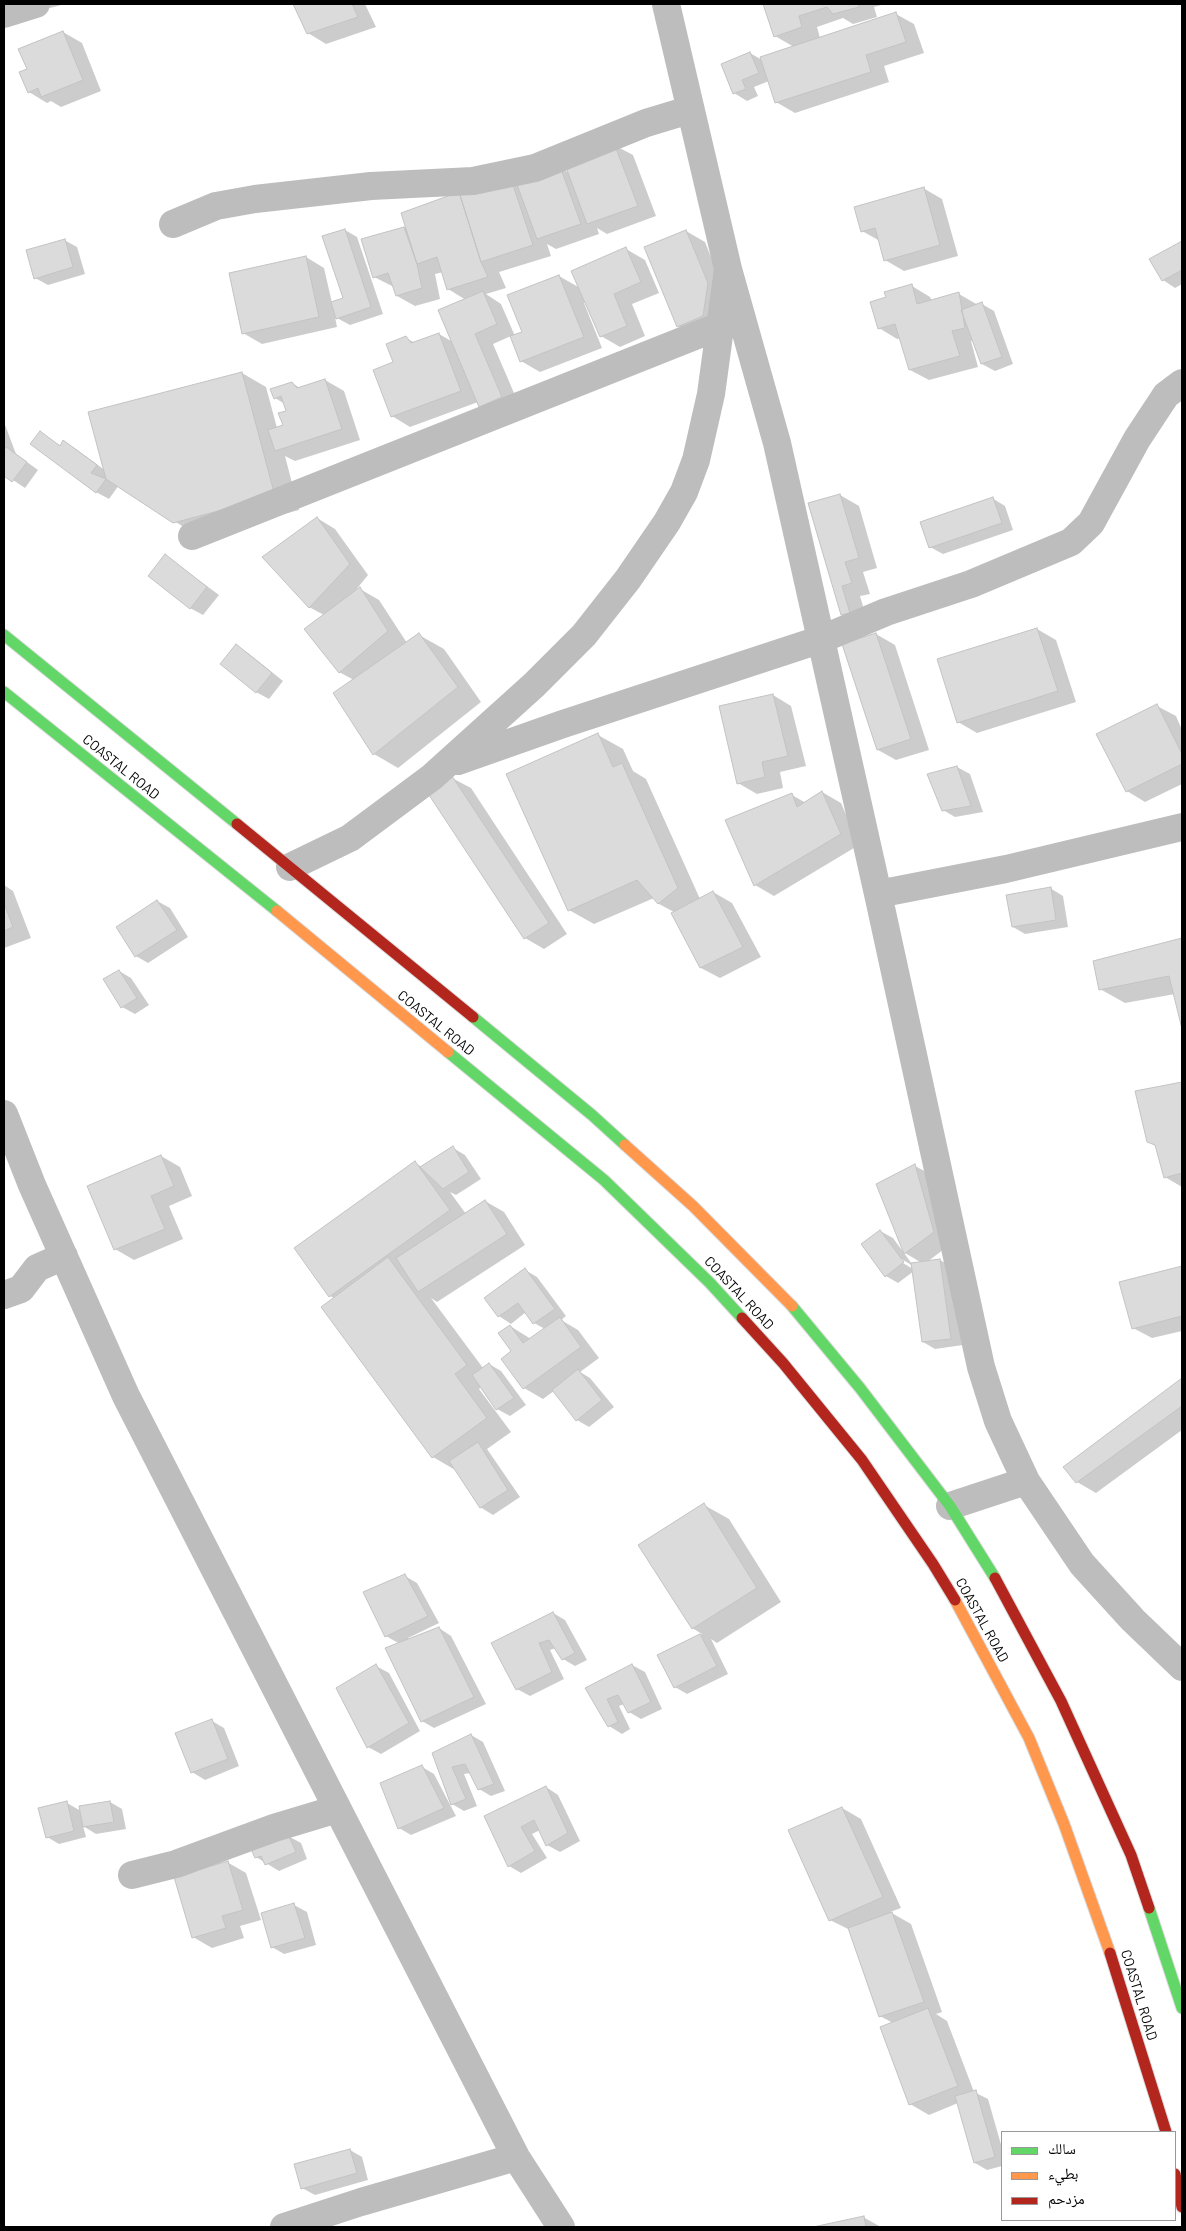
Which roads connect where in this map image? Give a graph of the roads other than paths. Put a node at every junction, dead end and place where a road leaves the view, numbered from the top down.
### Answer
1 (36, 4) edge
2 (666, 4) edge
3 (4, 14) edge
4 (689, 110) junction
5 (173, 224) dead end
6 (728, 269) junction
7 (720, 326) junction
8 (1182, 383) edge
9 (192, 536) dead end
10 (4, 635) edge
11 (822, 639) junction
12 (4, 692) edge
13 (445, 766) junction
14 (1182, 827) edge
15 (290, 867) junction
16 (878, 894) junction
17 (4, 1114) edge
18 (64, 1256) junction
19 (4, 1295) edge
20 (1026, 1481) junction
21 (950, 1506) junction
22 (1182, 1667) edge
23 (337, 1810) junction
24 (132, 1875) dead end
25 (1182, 2008) edge
26 (1166, 2131) edge
27 (516, 2157) junction
28 (1176, 2179) edge
29 (1182, 2207) edge
30 (284, 2227) edge
31 (561, 2227) edge

1 - 3 street
2 - 4 street
4 - 5 street
4 - 6 street
6 - 7 street
6 - 11 street
7 - 9 street
7 - 13 street
8 - 11 street
10 - 15 highway, COASTAL ROAD
11 - 13 street
11 - 16 street
12 - 26 highway, COASTAL ROAD
13 - 15 street
14 - 16 street
15 - 21 highway, COASTAL ROAD
16 - 20 street
17 - 18 street
18 - 19 street
18 - 23 street
20 - 21 street
20 - 22 street
21 - 25 highway, COASTAL ROAD
23 - 24 street
23 - 27 street
27 - 30 street
27 - 31 street
28 - 29 highway

